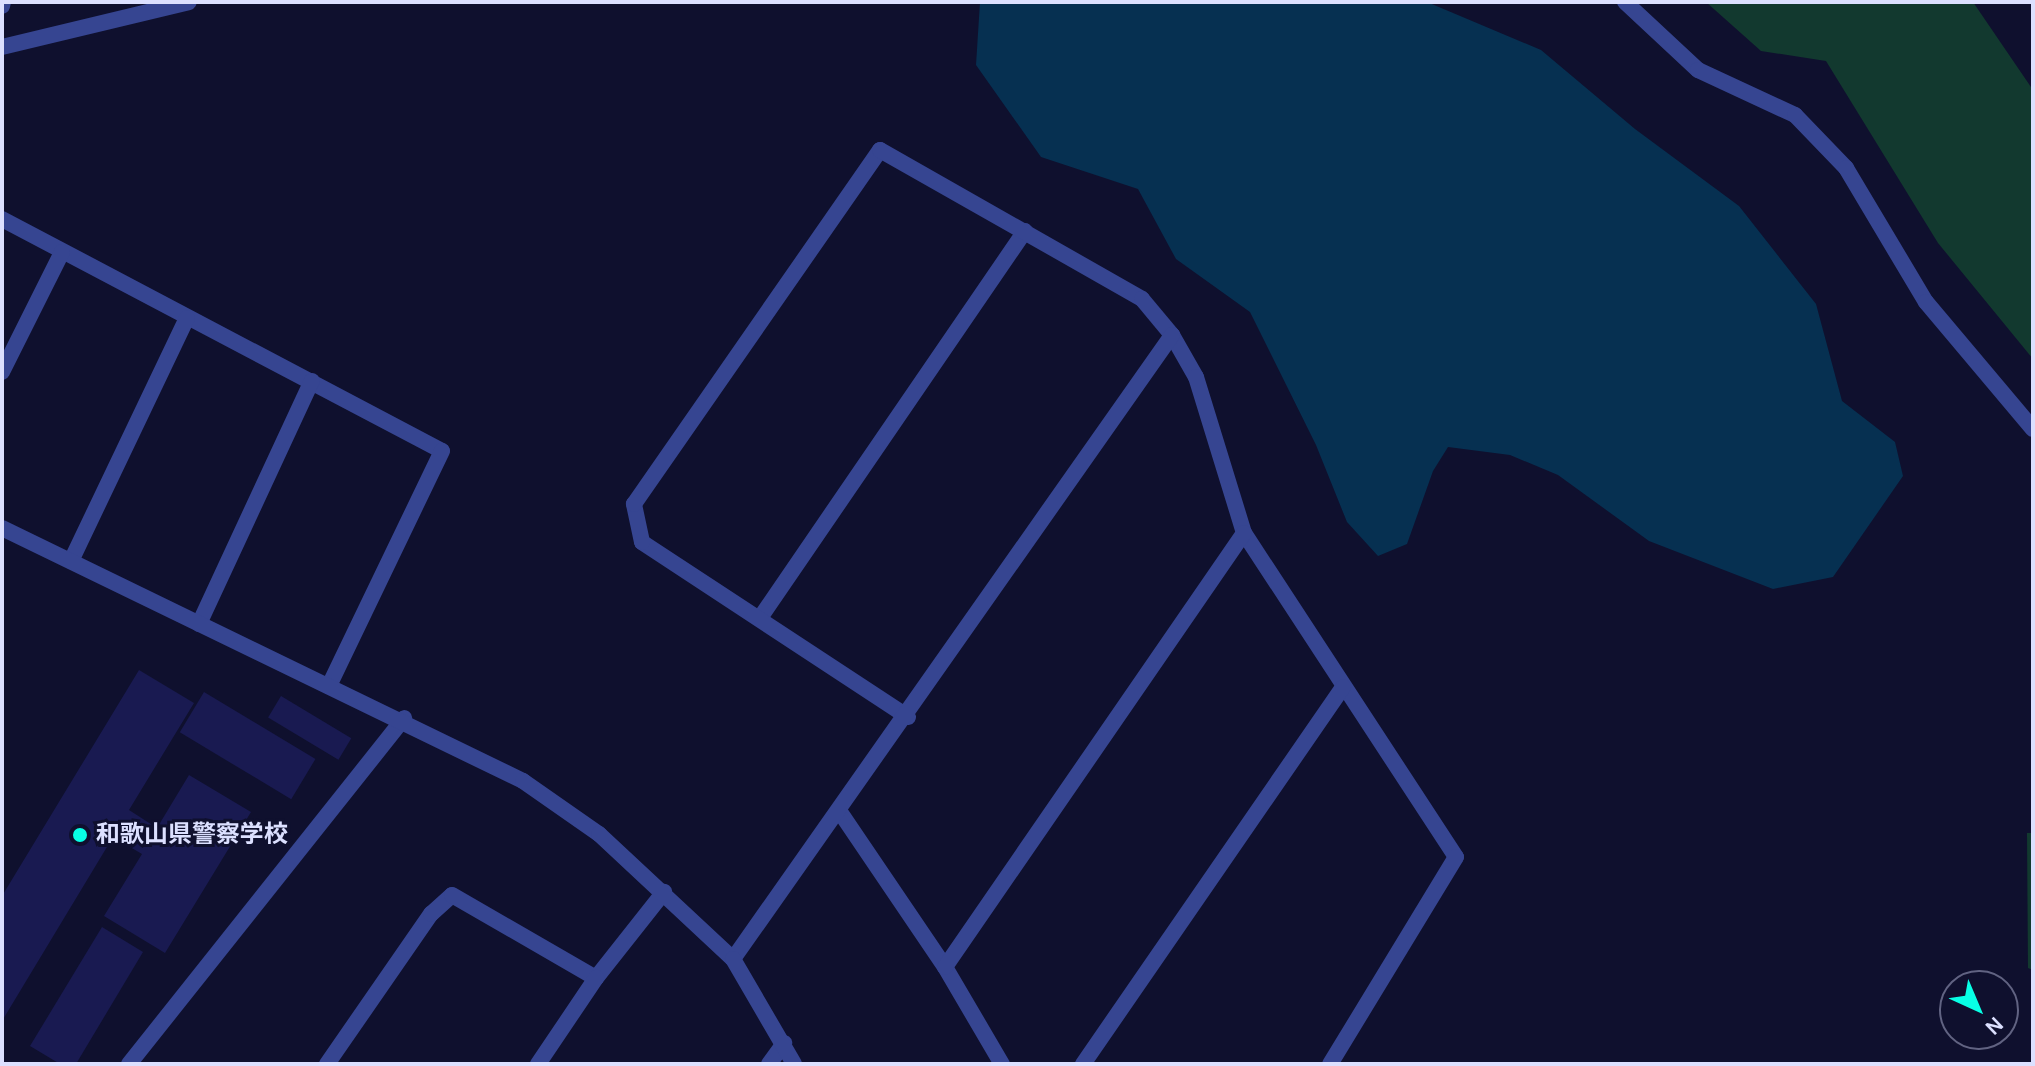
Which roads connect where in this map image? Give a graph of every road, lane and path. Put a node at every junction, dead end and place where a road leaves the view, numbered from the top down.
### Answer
1 (189, 2) edge
2 (1625, 2) edge
3 (167, 5) edge
4 (2, 47) edge
5 (2, 219) edge
6 (1025, 231) junction
7 (62, 252) junction
8 (187, 318) junction
9 (1172, 335) junction
10 (2, 372) edge
11 (312, 381) junction
12 (2033, 429) edge
13 (2, 528) edge
14 (1244, 533) junction
15 (71, 561) junction
16 (760, 618) junction
17 (199, 624) junction
18 (329, 686) junction
19 (1343, 687) junction
20 (908, 717) junction
21 (404, 718) junction
22 (840, 812) junction
23 (664, 892) junction
24 (733, 959) junction
25 (945, 967) junction
26 (596, 978) junction
27 (784, 1043) junction
28 (129, 1064) edge
29 (327, 1064) edge
30 (538, 1064) edge
31 (769, 1064) edge
32 (794, 1064) edge
33 (1002, 1064) edge
34 (1083, 1064) edge
35 (1330, 1064) edge

1 - 3 street
2 - 12 street
3 - 4 street
5 - 7 street
6 - 9 street
6 - 16 street
6 - 16 street
7 - 8 street
7 - 10 street
8 - 11 street
8 - 15 street
9 - 14 street
9 - 20 street
11 - 17 street
11 - 18 street
13 - 15 street
14 - 19 street
14 - 25 street
15 - 17 street
16 - 20 street
17 - 18 street
18 - 21 street
19 - 34 street
19 - 35 street
20 - 22 street
21 - 23 street
21 - 28 street
22 - 24 street
22 - 25 street
23 - 24 street
23 - 26 street
24 - 27 street
25 - 33 street
26 - 29 street
26 - 30 street
27 - 31 street
27 - 32 street

